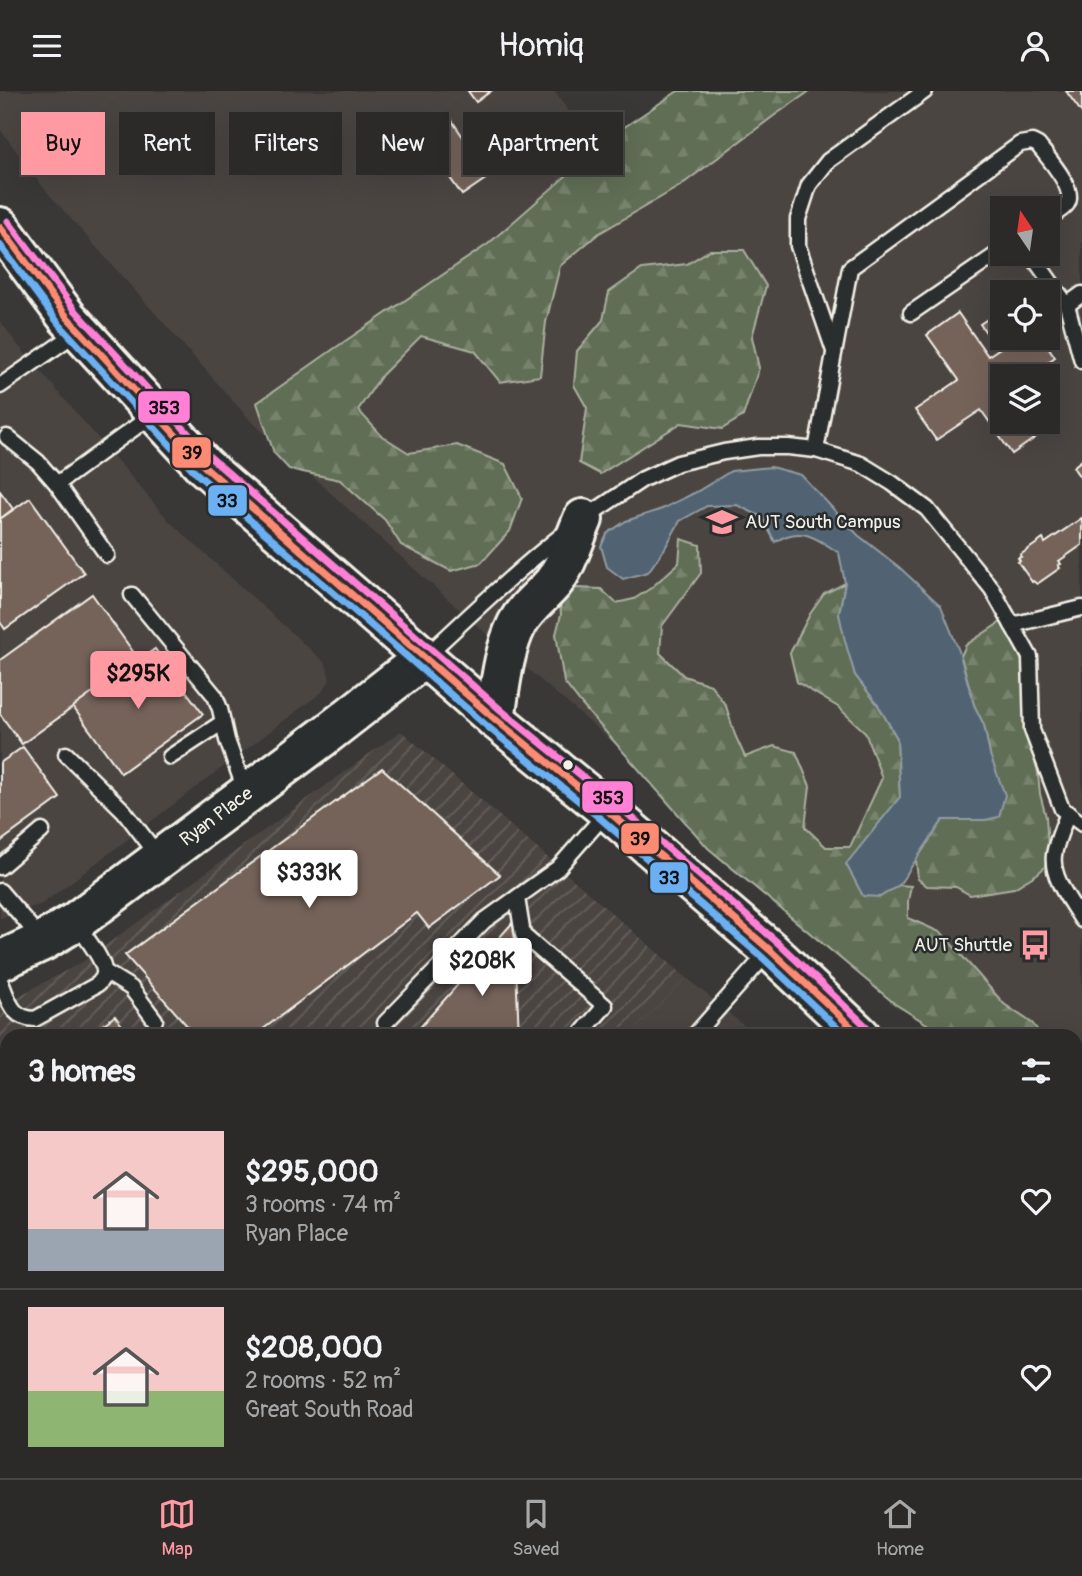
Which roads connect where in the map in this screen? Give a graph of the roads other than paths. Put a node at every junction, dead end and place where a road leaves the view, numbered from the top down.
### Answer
1 (925, 91) edge
2 (1060, 210) edge
3 (0, 227) edge
4 (990, 259) edge
5 (1040, 266) edge
6 (1082, 295) edge
7 (1068, 305) junction
8 (912, 313) dead end
9 (79, 331) junction
10 (834, 351) junction
11 (1082, 361) edge
12 (0, 386) edge
13 (155, 413) junction
14 (7, 437) dead end
15 (816, 450) junction
16 (57, 484) junction
17 (583, 519) junction
18 (107, 555) dead end
19 (131, 595) dead end
20 (1082, 608) edge
21 (1012, 625) junction
22 (424, 658) junction
23 (495, 719) junction
24 (223, 722) junction
25 (66, 754) dead end
26 (170, 757) dead end
27 (246, 794) junction
28 (607, 811) junction
29 (1068, 813) junction
30 (1082, 824) edge
31 (42, 831) dead end
32 (160, 859) junction
33 (0, 867) edge
34 (0, 891) edge
35 (517, 898) junction
36 (1082, 921) edge
37 (75, 922) junction
38 (43, 941) junction
39 (770, 950) junction
40 (2, 961) edge
41 (105, 972) junction
42 (155, 1020) dead end
43 (384, 1023) dead end
44 (585, 1029) edge
45 (700, 1029) edge
46 (854, 1029) edge

1 - 10 lane
2 - 10 lane
3 - 9 main road
4 - 8 lane
5 - 7 lane
6 - 7 lane
7 - 11 lane
9 - 12 lane
9 - 13 main road
10 - 15 lane
13 - 16 lane
13 - 22 main road
14 - 16 lane
15 - 17 lane
15 - 21 lane
16 - 18 lane
17 - 22 lane
17 - 23 main road
19 - 24 lane
20 - 21 lane
21 - 29 lane
22 - 23 main road
22 - 27 main road, Ryan Place
23 - 28 main road
24 - 26 lane
24 - 27 lane
25 - 32 lane
27 - 32 main road, Ryan Place
28 - 35 lane
28 - 39 main road
29 - 30 lane
29 - 36 lane
31 - 33 lane
32 - 37 main road, Ryan Place
34 - 38 lane
35 - 43 lane
35 - 44 lane
37 - 38 main road, Ryan Place
37 - 41 lane
38 - 40 main road, Ryan Place
39 - 45 lane
39 - 46 main road
40 - 41 lane
41 - 42 lane

